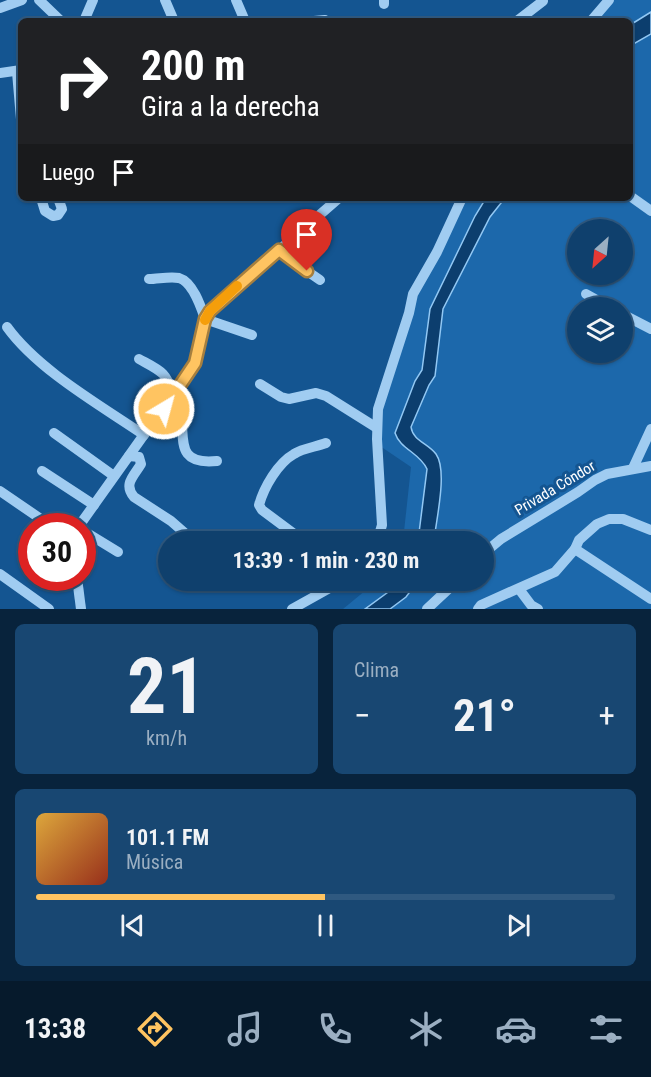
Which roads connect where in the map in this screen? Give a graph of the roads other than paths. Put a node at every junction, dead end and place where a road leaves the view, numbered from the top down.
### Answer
1 (22, 0) edge
2 (39, 0) edge
3 (93, 0) edge
4 (165, 0) edge
5 (236, 0) edge
6 (609, 0) edge
7 (543, 1) edge
8 (0, 8) edge
9 (58, 18) edge
10 (85, 18) edge
11 (173, 18) edge
12 (244, 18) edge
13 (521, 18) edge
14 (594, 18) edge
15 (18, 71) edge
16 (0, 73) edge
17 (633, 198) edge
18 (42, 201) edge
19 (59, 201) edge
20 (336, 201) edge
21 (461, 201) edge
22 (651, 211) edge
23 (279, 250) junction
24 (149, 279) dead end
25 (320, 280) dead end
26 (586, 294) dead end
27 (592, 297) edge
28 (205, 319) junction
29 (633, 320) edge
30 (7, 327) dead end
31 (651, 329) edge
32 (252, 335) dead end
33 (139, 359) dead end
34 (260, 384) dead end
35 (173, 396) junction
36 (377, 428) junction
37 (651, 429) edge
38 (54, 433) dead end
39 (144, 435) junction
40 (326, 443) dead end
41 (129, 456) junction
42 (217, 461) dead end
43 (651, 466) edge
44 (633, 468) junction
45 (42, 471) dead end
46 (114, 476) junction
47 (0, 491) edge
48 (94, 505) junction
49 (32, 513) edge
50 (88, 513) edge
51 (651, 530) edge
52 (182, 531) edge
53 (291, 531) edge
54 (380, 531) edge
55 (96, 539) edge
56 (494, 545) edge
57 (575, 549) junction
58 (118, 552) dead end
59 (0, 574) edge
60 (519, 589) junction
61 (79, 591) edge
62 (324, 591) edge
63 (446, 591) edge
64 (651, 599) edge
65 (49, 609) edge
66 (81, 609) edge
67 (292, 609) edge
68 (427, 609) edge
69 (478, 609) edge
70 (538, 609) edge

1 - 8 street
2 - 9 street
3 - 10 street
4 - 11 street
5 - 12 street
6 - 14 street
7 - 13 street
15 - 16 street
17 - 22 street
18 - 19 street
20 - 23 street
21 - 36 street
23 - 25 street
23 - 28 street
24 - 28 street
26 - 27 street
28 - 32 street
28 - 35 street
29 - 31 street
30 - 39 street
33 - 35 street
34 - 36 street
35 - 39 street
35 - 42 street
36 - 54 street
37 - 44 street
38 - 46 street
39 - 41 street
40 - 53 street
41 - 46 street
41 - 52 street
43 - 44 street, Privada Cóndor
44 - 56 street, Privada Cóndor
45 - 48 street
46 - 48 street
47 - 49 street
48 - 50 street
51 - 57 street
55 - 58 street
57 - 60 street
57 - 64 street
59 - 65 street
60 - 69 street
60 - 70 street
61 - 66 street
62 - 67 street
63 - 68 street

